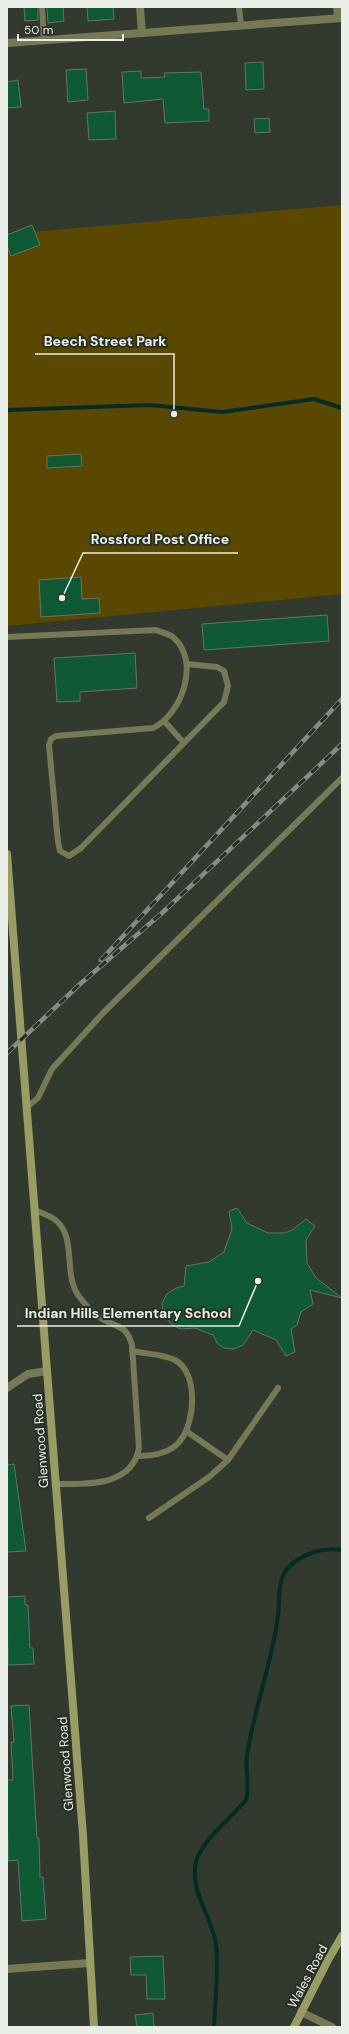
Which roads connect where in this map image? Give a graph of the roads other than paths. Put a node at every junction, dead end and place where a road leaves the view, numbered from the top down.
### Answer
1 (42, 7) edge
2 (140, 7) edge
3 (239, 7) edge
4 (337, 7) edge
5 (340, 18) edge
6 (241, 25) junction
7 (142, 33) junction
8 (44, 40) junction
9 (7, 43) edge
10 (7, 637) edge
11 (187, 664) junction
12 (164, 721) junction
13 (184, 743) junction
14 (342, 778) edge
15 (7, 854) edge
16 (10, 926) edge
17 (26, 1108) junction
18 (34, 1209) junction
19 (132, 1351) junction
20 (47, 1371) junction
21 (7, 1388) edge
22 (278, 1388) dead end
23 (186, 1431) junction
24 (137, 1456) junction
25 (228, 1460) junction
26 (55, 1484) junction
27 (149, 1518) dead end
28 (342, 1936) edge
29 (90, 1963) junction
30 (7, 1968) edge
31 (301, 2012) junction
32 (94, 2027) edge
33 (294, 2027) edge
34 (332, 2027) edge

1 - 8 lane
2 - 7 street
3 - 6 lane
4 - 5 street
5 - 6 street
6 - 7 street
7 - 8 street
8 - 9 street
10 - 11 lane
11 - 12 lane
11 - 13 lane
12 - 13 lane
12 - 13 lane
14 - 17 lane
15 - 16 street, Glenwood Road
16 - 17 street, Glenwood Road
17 - 18 street, Glenwood Road
18 - 19 lane
18 - 20 street, Glenwood Road
19 - 23 lane
19 - 24 lane
20 - 21 street
20 - 26 street, Glenwood Road
22 - 25 lane
23 - 24 lane
23 - 25 lane
24 - 26 lane
25 - 27 lane
26 - 29 street, Glenwood Road
28 - 31 street, Wales Road
29 - 30 street
29 - 32 street, Glenwood Road
31 - 33 street, Wales Road
31 - 34 street

